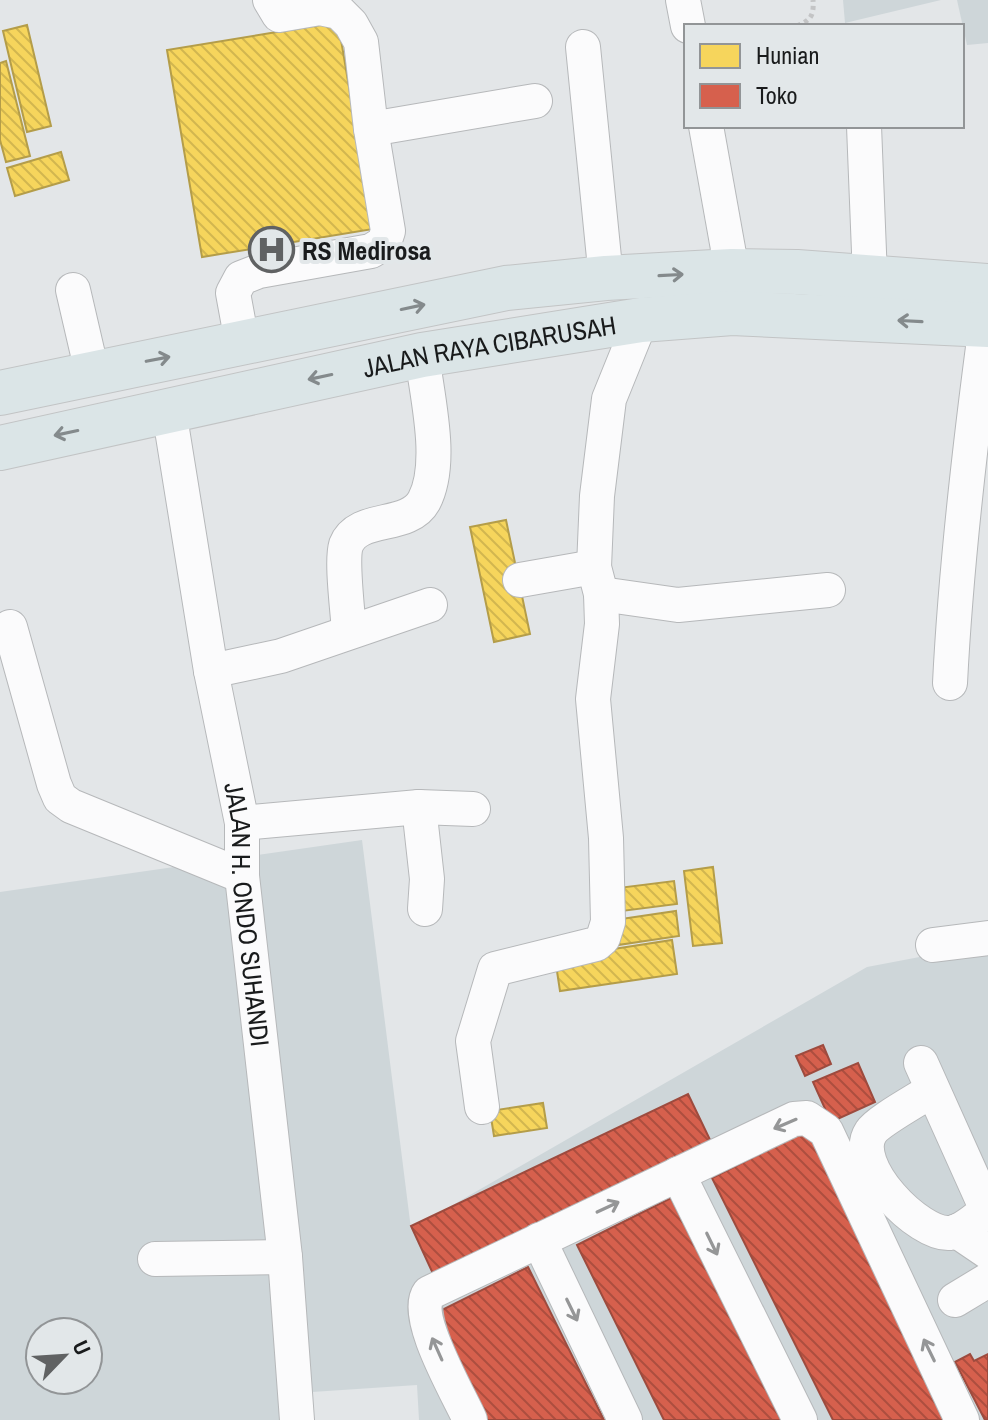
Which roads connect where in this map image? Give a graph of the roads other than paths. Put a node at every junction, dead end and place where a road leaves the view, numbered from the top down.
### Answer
1 (270, 0) edge
2 (683, 0) edge
3 (688, 24) edge
4 (583, 47) dead end
5 (535, 101) dead end
6 (706, 128) edge
7 (864, 128) edge
8 (371, 129) junction
9 (732, 271) junction
10 (870, 277) junction
11 (606, 278) junction
12 (73, 290) dead end
13 (987, 312) edge
14 (641, 320) junction
15 (242, 342) junction
16 (422, 355) junction
17 (92, 372) junction
18 (0, 393) edge
19 (169, 411) junction
20 (0, 448) edge
21 (520, 580) dead end
22 (598, 581) junction
23 (828, 590) dead end
24 (430, 605) dead end
25 (10, 627) dead end
26 (349, 632) junction
27 (211, 671) junction
28 (12, 679) edge
29 (950, 683) dead end
30 (419, 807) junction
31 (473, 809) dead end
32 (242, 823) junction
33 (242, 876) junction
34 (425, 909) dead end
35 (988, 938) edge
36 (933, 945) dead end
37 (482, 1107) dead end
38 (678, 1174) junction
39 (987, 1210) edge
40 (957, 1231) junction
41 (539, 1240) junction
42 (988, 1252) edge
43 (285, 1257) junction
44 (155, 1259) dead end
45 (988, 1280) edge
46 (955, 1300) dead end
47 (297, 1420) edge
48 (470, 1420) edge
49 (625, 1420) edge
50 (800, 1420) edge
51 (962, 1420) edge

1 - 8 street
2 - 3 street
4 - 11 street
5 - 8 street
6 - 9 street
7 - 10 street
8 - 15 street
9 - 10 main road, JALAN RAYA CIBARUSAH
11 -> 9 main road, JALAN RAYA CIBARUSAH
10 - 13 main road, JALAN RAYA CIBARUSAH
15 -> 11 main road, JALAN RAYA CIBARUSAH
12 - 17 street
13 -> 14 main road, JALAN RAYA CIBARUSAH
13 - 29 street
14 - 16 main road, JALAN RAYA CIBARUSAH
14 - 22 street
17 -> 15 main road, JALAN RAYA CIBARUSAH
16 -> 19 main road, JALAN RAYA CIBARUSAH
16 - 26 street
17 - 18 main road, JALAN RAYA CIBARUSAH
19 -> 20 main road, JALAN RAYA CIBARUSAH
19 - 27 street, JALAN H. ONDO SUHANDI
21 - 22 street
22 - 23 street
22 - 37 street
24 - 26 street
25 - 28 street
26 - 27 street
27 - 32 street, JALAN H. ONDO SUHANDI
28 - 33 street
30 - 31 street
30 - 32 street
30 - 34 street
32 - 33 street, JALAN H. ONDO SUHANDI
33 - 43 street, JALAN H. ONDO SUHANDI
35 - 36 street
41 -> 38 street
38 -> 50 street
51 -> 38 street
39 - 40 street
39 - 40 street
40 - 42 street
48 -> 41 street
41 -> 49 street
43 - 44 street
43 - 47 street, JALAN H. ONDO SUHANDI
45 - 46 street

